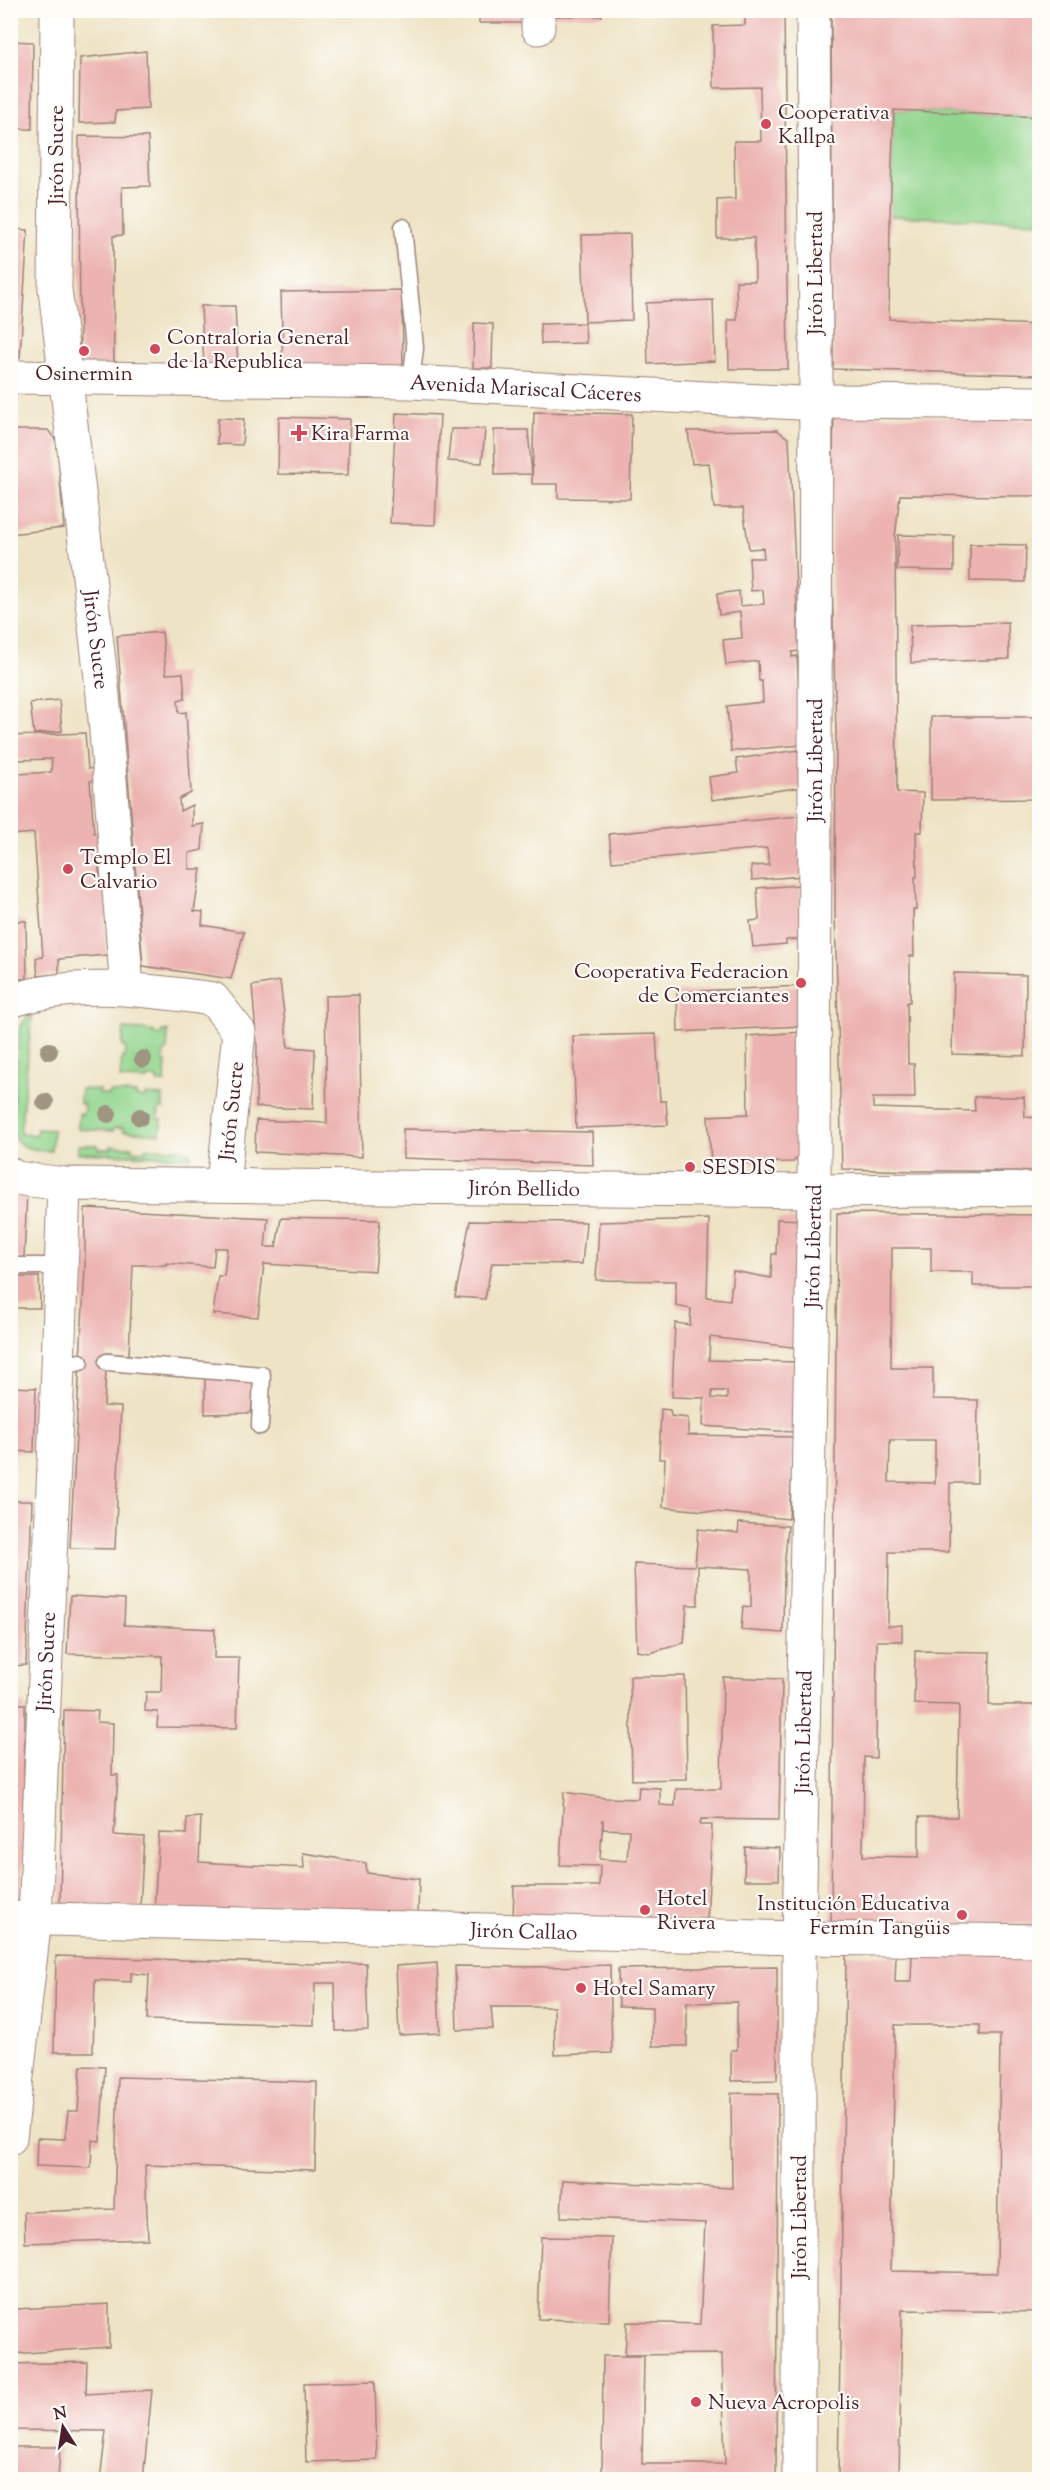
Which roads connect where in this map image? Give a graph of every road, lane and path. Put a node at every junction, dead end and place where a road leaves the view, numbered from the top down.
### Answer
1 (57, 10) edge
2 (813, 10) edge
3 (403, 227) dead end
4 (10, 377) edge
5 (64, 377) junction
6 (411, 382) junction
7 (816, 402) junction
8 (1040, 403) edge
9 (127, 988) junction
10 (10, 1001) edge
11 (12, 1177) edge
12 (63, 1184) junction
13 (223, 1184) junction
14 (1040, 1190) edge
15 (814, 1191) junction
16 (10, 1266) edge
17 (61, 1266) junction
18 (107, 1362) dead end
19 (261, 1425) dead end
20 (22, 1918) edge
21 (799, 1938) junction
22 (1040, 1941) edge
23 (10, 2138) edge
24 (799, 2480) edge

1 - 5 street, Jirón Sucre
2 - 7 street, Jirón Libertad
3 - 6 lane
4 - 5 street, Avenida Mariscal Cáceres
5 - 6 street, Avenida Mariscal Cáceres
5 - 9 street, Jirón Sucre
6 - 7 street, Avenida Mariscal Cáceres
7 - 8 street, Avenida Mariscal Cáceres
7 - 15 street, Jirón Libertad
9 - 10 street
9 - 13 street, Jirón Sucre
11 - 12 street, Jirón Bellido
12 - 13 street, Jirón Bellido
12 - 17 street, Jirón Sucre
13 - 15 street, Jirón Bellido
14 - 15 street, Jirón Bellido
15 - 21 street, Jirón Libertad
16 - 17 lane
17 - 20 street, Jirón Sucre
18 - 19 lane
20 - 21 street, Jirón Callao
20 - 23 street, Jirón Sucre
21 - 22 street, Jirón Callao
21 - 24 street, Jirón Libertad

